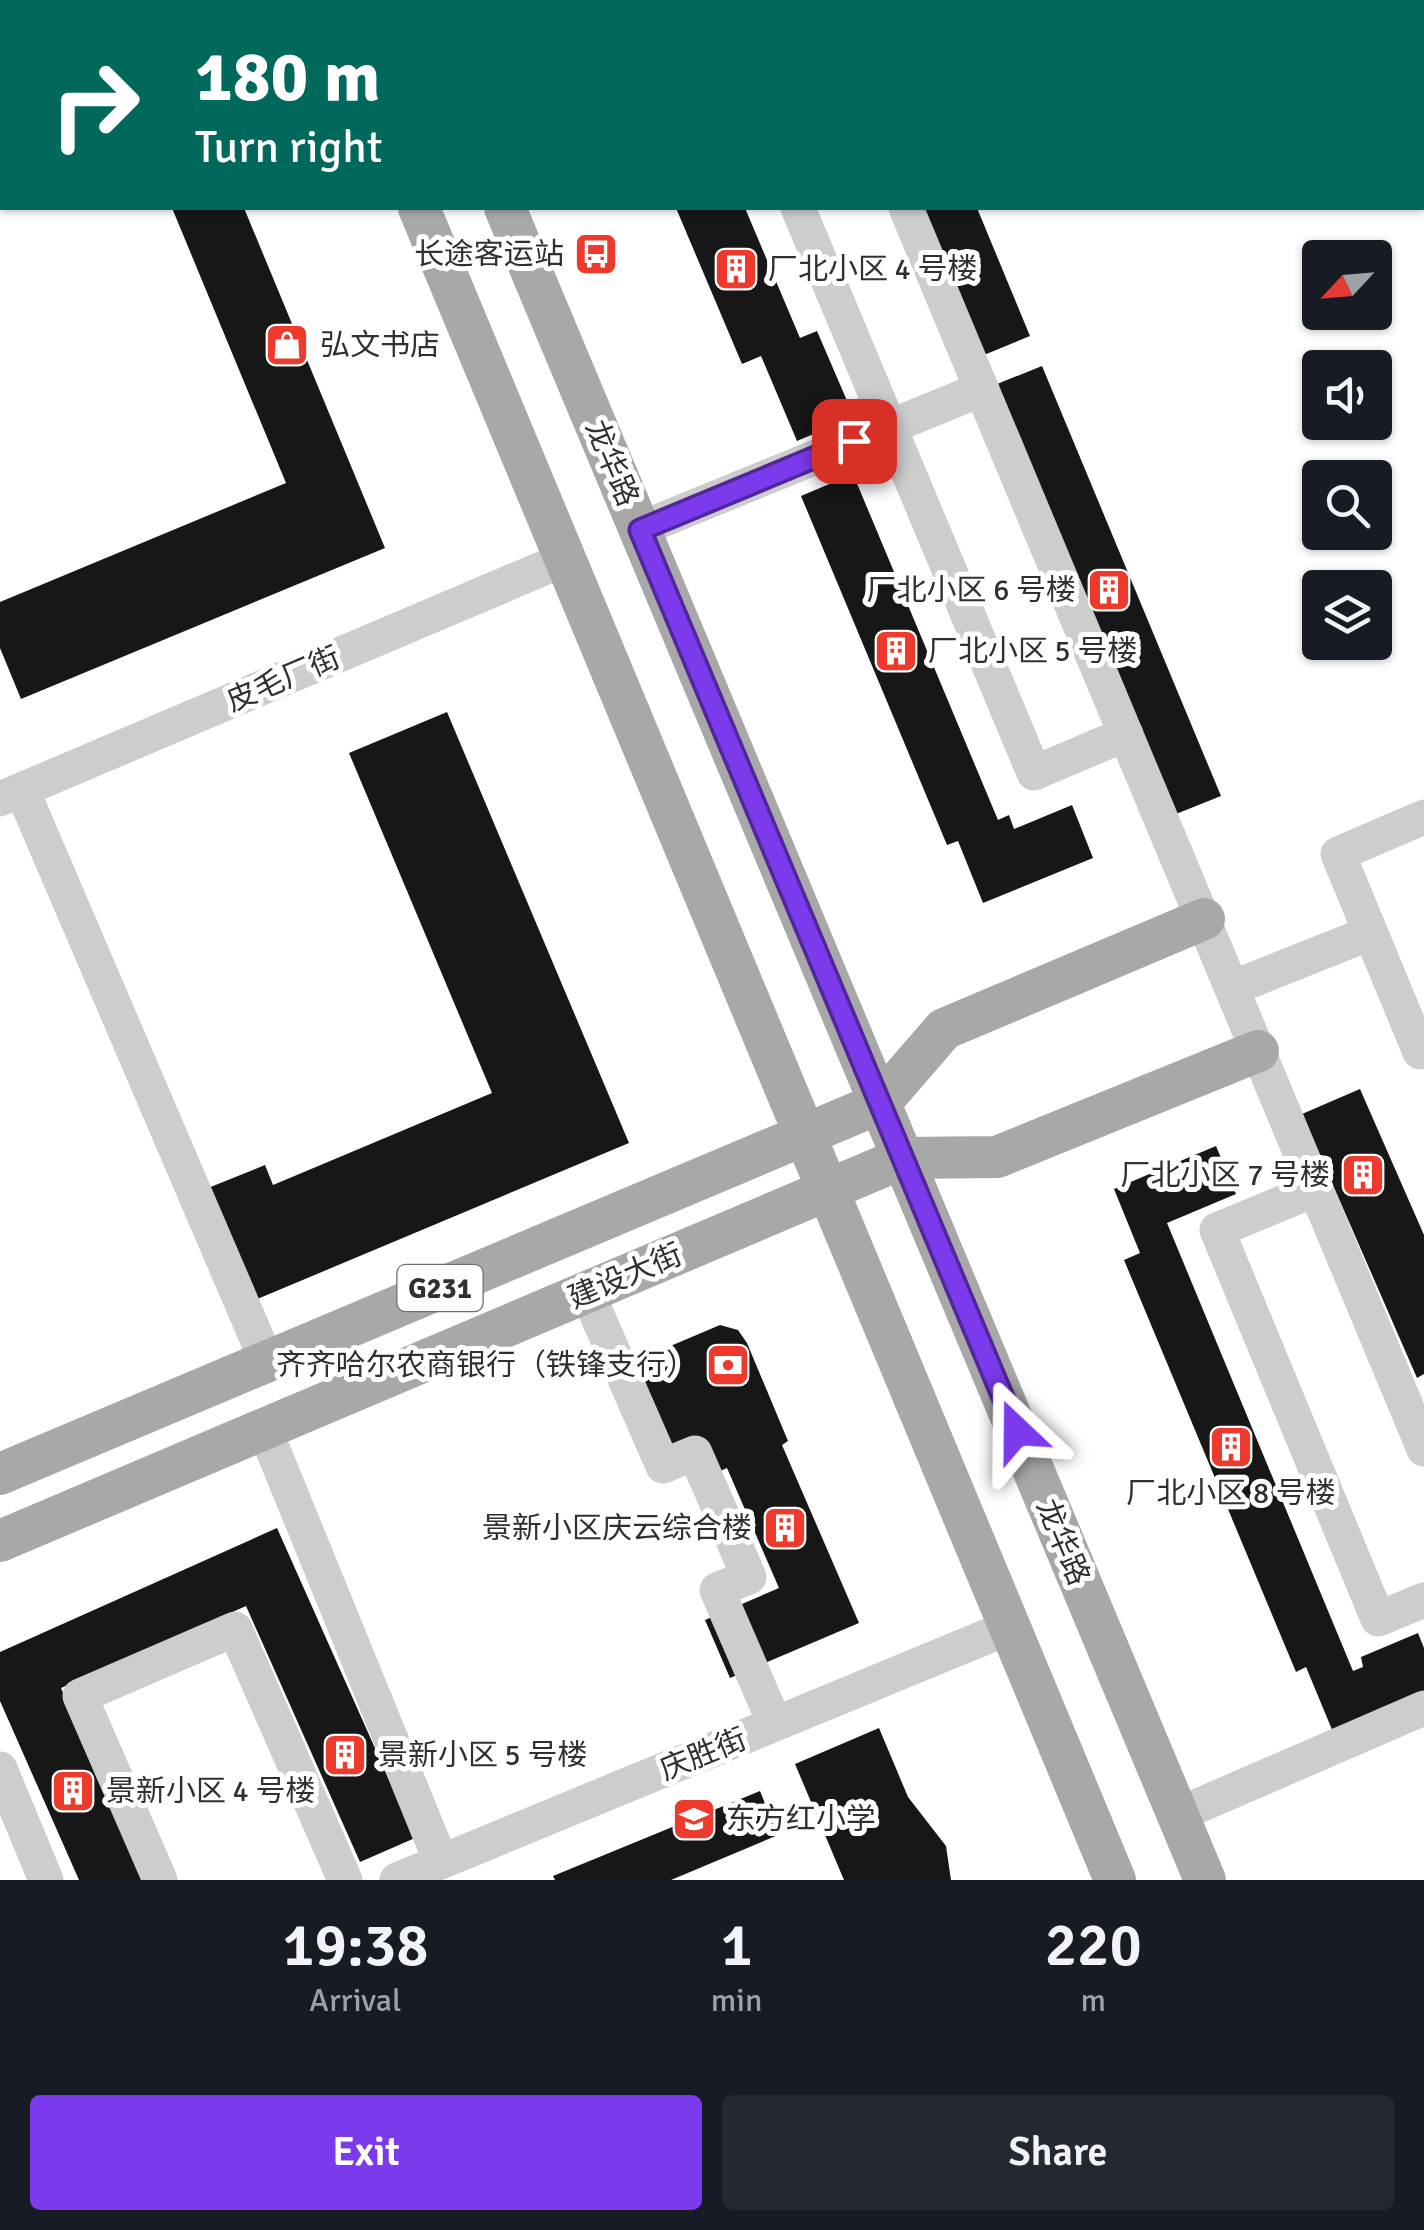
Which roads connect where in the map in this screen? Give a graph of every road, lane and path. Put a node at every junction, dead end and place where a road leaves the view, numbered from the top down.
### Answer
1 (420, 210) edge
2 (506, 210) edge
3 (799, 210) edge
4 (907, 210) edge
5 (982, 388) junction
6 (889, 426) junction
7 (640, 530) junction
8 (565, 558) junction
9 (1126, 734) junction
10 (11, 795) edge
11 (1424, 817) edge
12 (1204, 920) junction
13 (1370, 933) junction
14 (1232, 988) junction
15 (1258, 1050) junction
16 (1424, 1050) edge
17 (880, 1102) junction
18 (805, 1134) junction
19 (903, 1158) junction
20 (1316, 1189) junction
21 (828, 1190) junction
22 (587, 1292) junction
23 (266, 1362) junction
24 (264, 1428) junction
25 (1424, 1449) edge
26 (0, 1474) edge
27 (0, 1540) edge
28 (1424, 1600) edge
29 (1010, 1627) junction
30 (1424, 1708) edge
31 (774, 1724) junction
32 (0, 1770) edge
33 (1177, 1815) junction
34 (455, 1866) edge
35 (46, 1880) edge
36 (160, 1880) edge
37 (345, 1880) edge
38 (397, 1880) edge
39 (1115, 1880) edge
40 (1204, 1880) edge

1 - 8 main road
2 - 7 main road, 龙华路
3 - 6 street
4 - 5 street
5 - 6 street
5 - 9 street
6 - 7 street
6 - 9 street
7 - 17 main road, 龙华路
8 - 10 street, 皮毛厂街
8 - 18 main road
9 - 12 street
10 - 23 street
11 - 13 street
12 - 14 street
12 - 17 main road, 建设大街
13 - 14 street
13 - 16 street
14 - 15 street
15 - 19 main road, 建设大街
15 - 20 street
17 - 18 main road, 建设大街 / G231
17 - 19 main road, 龙华路
18 - 21 main road
18 - 23 main road, 建设大街 / G231
19 - 21 main road, 建设大街
19 - 33 main road, 龙华路
20 - 25 street
20 - 28 street
21 - 22 main road, 建设大街 / G231
21 - 29 main road
22 - 24 main road, 建设大街 / G231
22 - 31 street
23 - 26 main road, 建设大街 / G231
24 - 27 main road, 建设大街 / G231
24 - 34 street
29 - 31 street, 庆胜街
29 - 39 main road
30 - 33 street
31 - 34 street, 庆胜街
32 - 35 street
33 - 40 main road, 龙华路
34 - 38 street, 庆胜街
36 - 37 street

